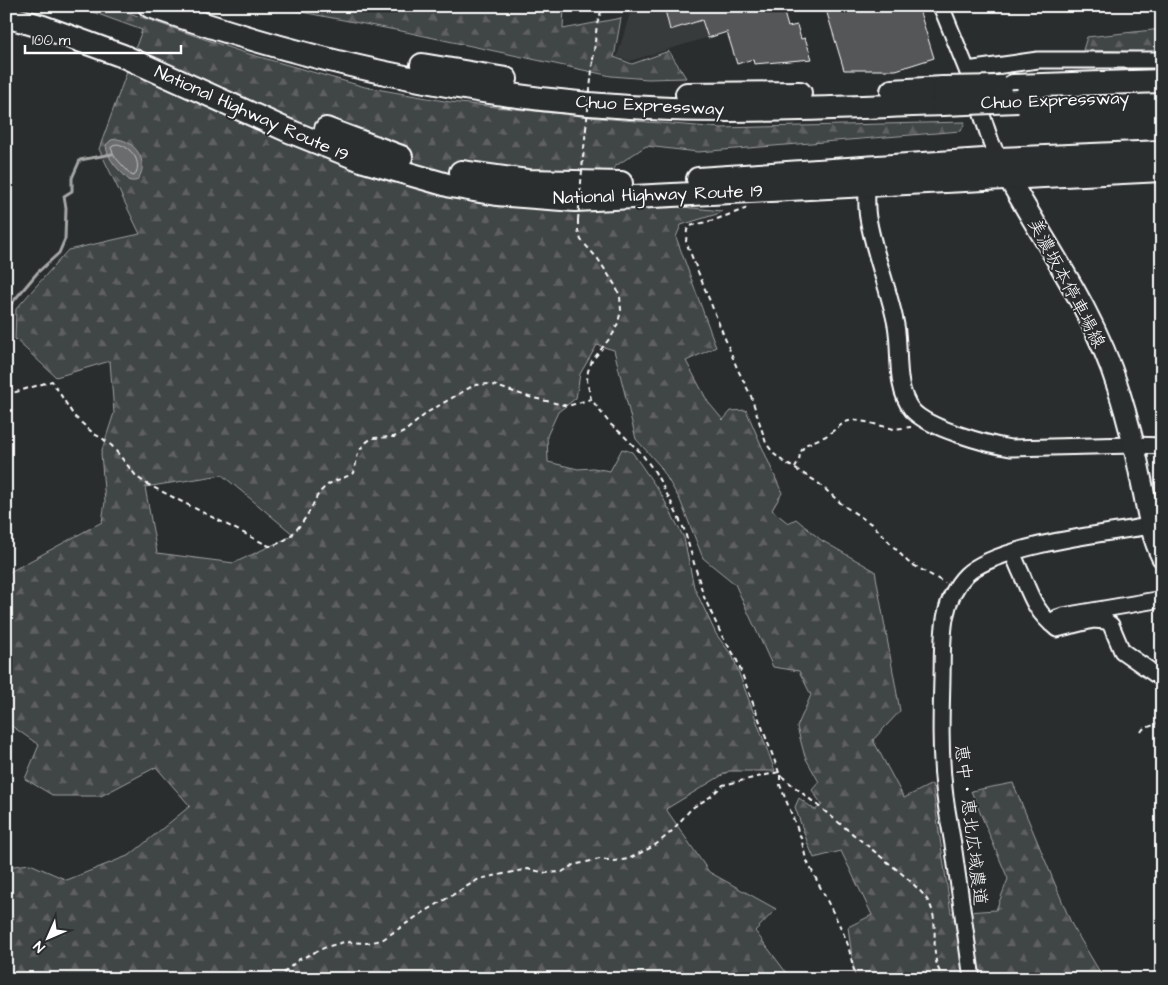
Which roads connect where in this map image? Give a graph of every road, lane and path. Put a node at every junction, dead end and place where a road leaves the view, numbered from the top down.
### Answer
1 (21, 6) edge
2 (150, 6) edge
3 (193, 6) edge
4 (603, 6) edge
5 (941, 6) edge
6 (6, 16) edge
7 (1162, 60) edge
8 (967, 70) junction
9 (1162, 81) edge
10 (1016, 94) junction
11 (943, 96) junction
12 (1162, 97) edge
13 (1162, 152) edge
14 (1004, 169) junction
15 (1162, 170) edge
16 (867, 184) junction
17 (744, 192) junction
18 (6, 395) edge
19 (591, 399) junction
20 (920, 417) junction
21 (1134, 444) junction
22 (1162, 446) edge
23 (795, 468) junction
24 (1151, 526) junction
25 (1012, 553) junction
26 (1162, 557) edge
27 (956, 589) junction
28 (1162, 599) edge
29 (1051, 624) junction
30 (1162, 678) edge
31 (1162, 722) edge
32 (1141, 732) dead end
33 (780, 774) junction
34 (277, 979) edge
35 (856, 979) edge
36 (945, 979) edge
37 (972, 979) edge

1 - 14 highway, National Highway Route 19
2 - 11 highway, Chuo Expressway
3 - 11 highway, Chuo Expressway
4 - 19 path, bridge
5 - 8 street
6 - 17 highway, National Highway Route 19
7 - 8 street
8 - 14 street
9 - 10 highway, Chuo Expressway
10 - 11 highway, Chuo Expressway, bridge
10 - 12 highway, Chuo Expressway
13 - 14 highway, National Highway Route 19
14 - 15 highway, National Highway Route 19
14 - 16 highway, National Highway Route 19
14 - 21 main road, 美濃坂本停車場線
16 - 17 highway, National Highway Route 19
16 - 20 street
17 - 23 path
18 - 19 path
19 - 33 path
20 - 21 street
20 - 23 path
21 - 22 street
21 - 24 main road, 美濃坂本停車場線
23 - 27 path
24 - 25 street, 恵中・恵北広域農道
24 - 26 main road, 美濃坂本停車場線
25 - 27 street, 恵中・恵北広域農道
25 - 29 street
27 - 37 street, 恵中・恵北広域農道
28 - 29 street
29 - 30 street
31 - 32 path
33 - 34 path
33 - 35 path
33 - 36 path

